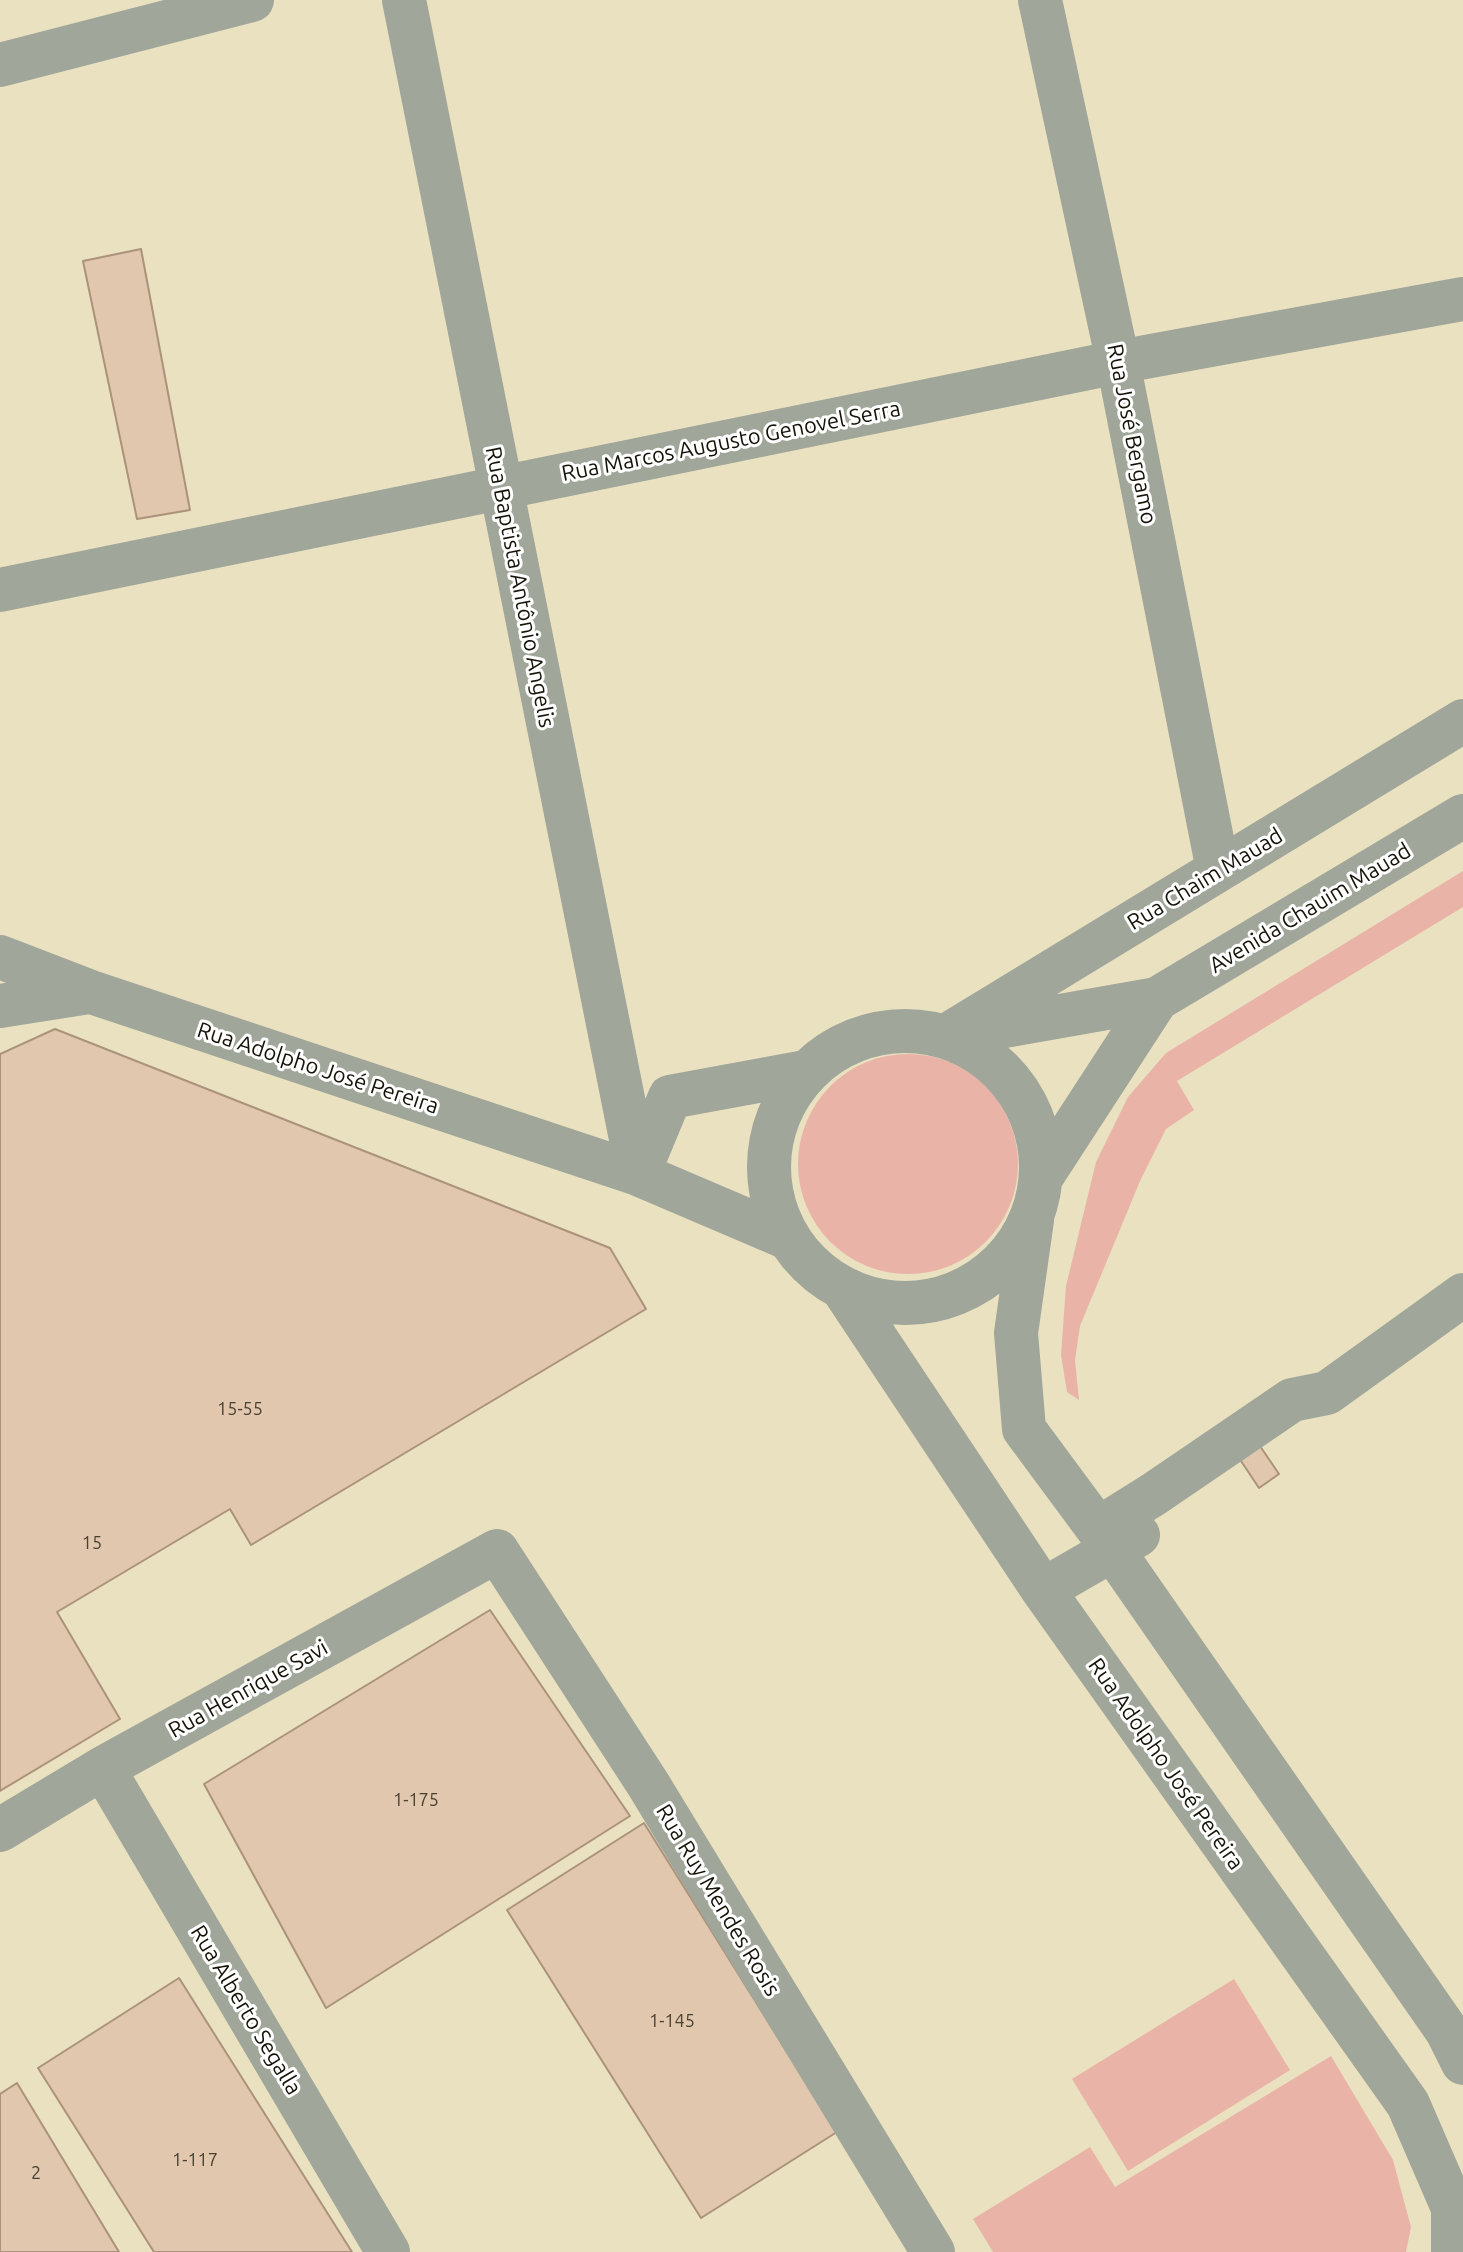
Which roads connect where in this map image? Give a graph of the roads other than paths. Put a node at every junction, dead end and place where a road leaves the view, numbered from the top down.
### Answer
1 (252, 0) edge
2 (404, 0) edge
3 (1040, 0) edge
4 (0, 65) edge
5 (1463, 299) edge
6 (1118, 362) junction
7 (500, 488) junction
8 (0, 590) edge
9 (1463, 721) edge
10 (1463, 816) edge
11 (1218, 870) junction
12 (0, 957) edge
13 (91, 992) junction
14 (1157, 999) junction
15 (0, 1006) edge
16 (946, 1036) junction
17 (806, 1072) junction
18 (638, 1174) junction
19 (1042, 1176) junction
20 (1032, 1220) junction
21 (788, 1238) junction
22 (843, 1289) junction
23 (1463, 1295) edge
24 (1105, 1539) junction
25 (497, 1551) joint
26 (1043, 1590) junction
27 (103, 1768) junction
28 (0, 1830) edge
29 (1463, 2063) edge
30 (388, 2252) edge
31 (933, 2252) edge
32 (1453, 2252) edge

1 - 4 street
2 - 7 street, Rua Baptista Antônio Angelis
3 - 6 street, Rua José Bergamo
5 - 6 street, Rua Marcos Augusto Genovel Serra
6 - 7 street, Rua Marcos Augusto Genovel Serra
6 - 11 street, Rua José Bergamo
7 - 8 street, Rua Marcos Augusto Genovel Serra
7 - 18 street, Rua Baptista Antônio Angelis
9 - 11 street, Rua Chaim Mauad
10 - 14 street, Avenida Chauim Mauad
11 - 16 street, Rua Chaim Mauad
12 - 13 street, Rua Adolpho José Pereira
13 - 15 street
13 - 18 street, Rua Adolpho José Pereira
14 - 16 street, Avenida Chauim Mauad
14 - 19 street, Avenida Chauim Mauad
16 - 17 street
16 - 19 street
17 - 18 street
17 - 21 street
18 - 21 street, Rua Adolpho José Pereira
19 - 20 street
20 - 22 street
20 - 24 street
21 - 22 street
22 - 26 street, Rua Adolpho José Pereira
23 - 24 street
24 - 26 street
24 - 29 street
25 - 27 street, Rua Henrique Savi
25 - 31 street, Rua Ruy Mendes Rosis
26 - 32 street, Rua Adolpho José Pereira
27 - 28 street, Rua Henrique Savi
27 - 30 street, Rua Alberto Segalla

